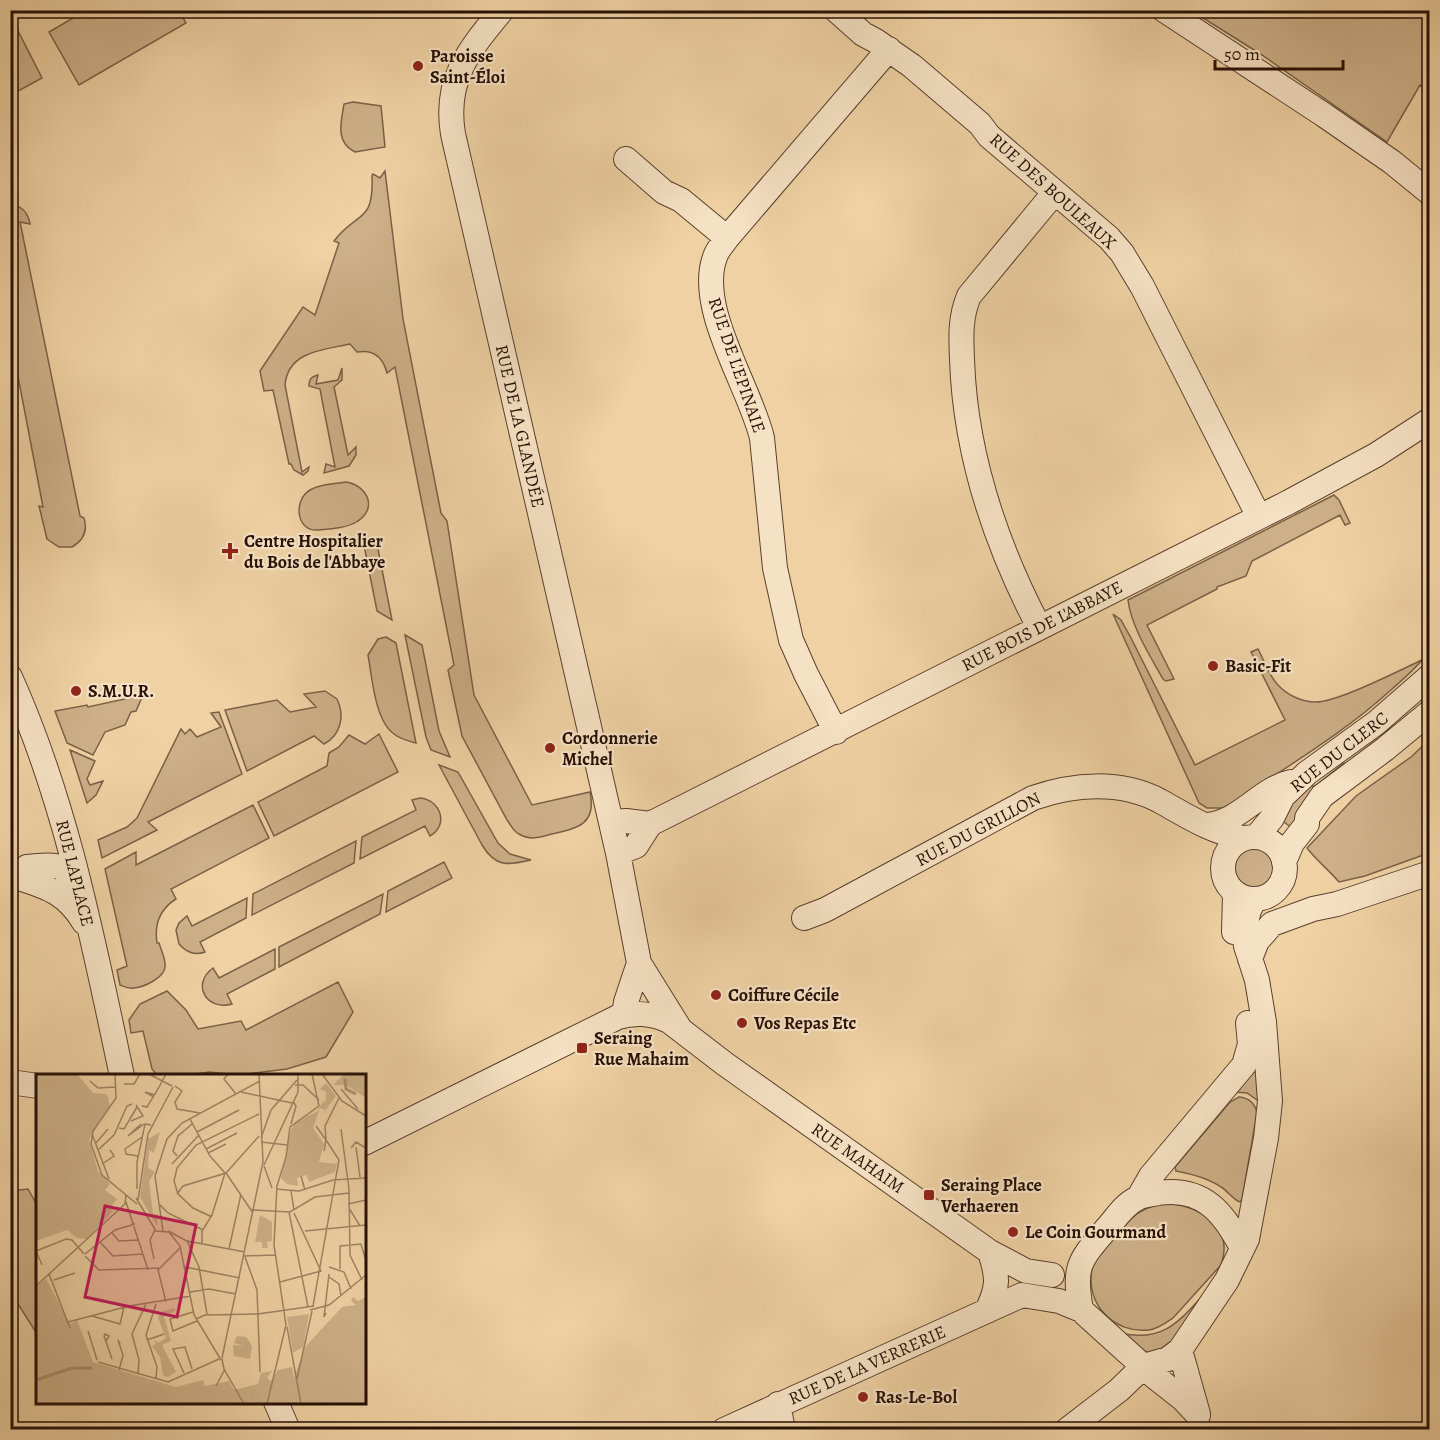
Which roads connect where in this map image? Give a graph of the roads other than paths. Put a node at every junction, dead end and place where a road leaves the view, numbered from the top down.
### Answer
1 (502, 10) edge
2 (836, 10) edge
3 (1164, 10) edge
4 (889, 49) junction
5 (626, 159) dead end
6 (1055, 192) junction
7 (1430, 194) edge
8 (727, 238) junction
9 (1430, 420) edge
10 (1258, 517) junction
11 (1040, 627) junction
12 (1430, 676) edge
13 (10, 677) edge
14 (1430, 712) edge
15 (836, 732) junction
16 (1299, 781) junction
17 (59, 807) junction
18 (1200, 822) junction
19 (611, 823) junction
20 (650, 824) junction
21 (1251, 837) junction
22 (618, 853) junction
23 (1223, 861) junction
24 (1284, 868) junction
25 (20, 873) edge
26 (1430, 873) edge
27 (76, 874) junction
28 (1253, 896) junction
29 (1337, 904) junction
30 (1313, 909) junction
31 (804, 918) dead end
32 (90, 933) junction
33 (1250, 959) junction
34 (639, 963) junction
35 (1253, 1007) junction
36 (624, 1015) junction
37 (680, 1029) junction
38 (122, 1074) edge
39 (10, 1082) edge
40 (36, 1086) edge
41 (366, 1142) edge
42 (1139, 1197) junction
43 (1242, 1248) junction
44 (990, 1251) junction
45 (1079, 1265) junction
46 (1013, 1266) junction
47 (1052, 1275) junction
48 (1004, 1300) junction
49 (1081, 1310) junction
50 (1180, 1350) junction
51 (1144, 1366) junction
52 (277, 1404) edge
53 (778, 1404) junction
54 (1202, 1422) edge
55 (288, 1430) edge
56 (724, 1430) edge
57 (783, 1430) edge
58 (1067, 1430) edge

1 - 19 street, RUE DE LA GLANDÉE
2 - 4 street, RUE DES BOULEAUX
3 - 7 street
4 - 6 street, RUE DES BOULEAUX
4 - 8 street, RUE DE L'EPINAIE
5 - 8 street
6 - 10 street, RUE DES BOULEAUX
6 - 11 street
8 - 15 street, RUE DE L'EPINAIE
9 - 10 street, RUE BOIS DE L'ABBAYE
10 - 11 street, RUE BOIS DE L'ABBAYE
11 - 15 street, RUE BOIS DE L'ABBAYE
12 - 16 street, RUE DU CLERC
13 - 17 street, RUE LAPLACE
14 - 24 street, RUE DU CLERC
15 - 20 street, RUE BOIS DE L'ABBAYE
16 - 18 street
16 - 21 street, RUE DU CLERC
17 - 25 street
17 - 27 street, RUE LAPLACE
18 - 21 street, RUE DU GRILLON
18 - 23 street, RUE DU GRILLON
18 - 31 street, RUE DU GRILLON
19 - 20 street
19 - 22 street, RUE DE LA GLANDÉE
20 - 22 street, RUE BOIS DE L'ABBAYE
21 - 23 street
21 - 24 street
22 - 34 street, RUE MAHAIM
23 - 28 street
24 - 28 street
24 - 29 street
25 - 27 street
25 - 32 street
26 - 29 street
27 - 32 street, RUE LAPLACE
28 - 30 street
28 - 33 street
28 - 35 street
29 - 30 street
30 - 33 street
32 - 38 street, RUE LAPLACE
33 - 35 street
34 - 36 street, RUE MAHAIM
34 - 37 street, RUE MAHAIM
35 - 42 street
35 - 43 street
36 - 37 street, RUE MAHAIM
36 - 41 street, RUE MAHAIM
37 - 44 street, RUE MAHAIM
39 - 40 street
42 - 43 street
42 - 45 street
43 - 50 street
44 - 46 street, RUE MAHAIM
44 - 48 street
45 - 47 street, RUE DE LA VERRERIE
45 - 49 street
46 - 47 street, RUE MAHAIM
46 - 48 street
47 - 48 street, RUE DE LA VERRERIE
48 - 49 street
48 - 53 street, RUE DE LA VERRERIE
49 - 51 street
50 - 51 street
50 - 54 street
51 - 54 street
51 - 58 street
52 - 55 street
53 - 56 street, RUE DE LA VERRERIE
53 - 57 street

